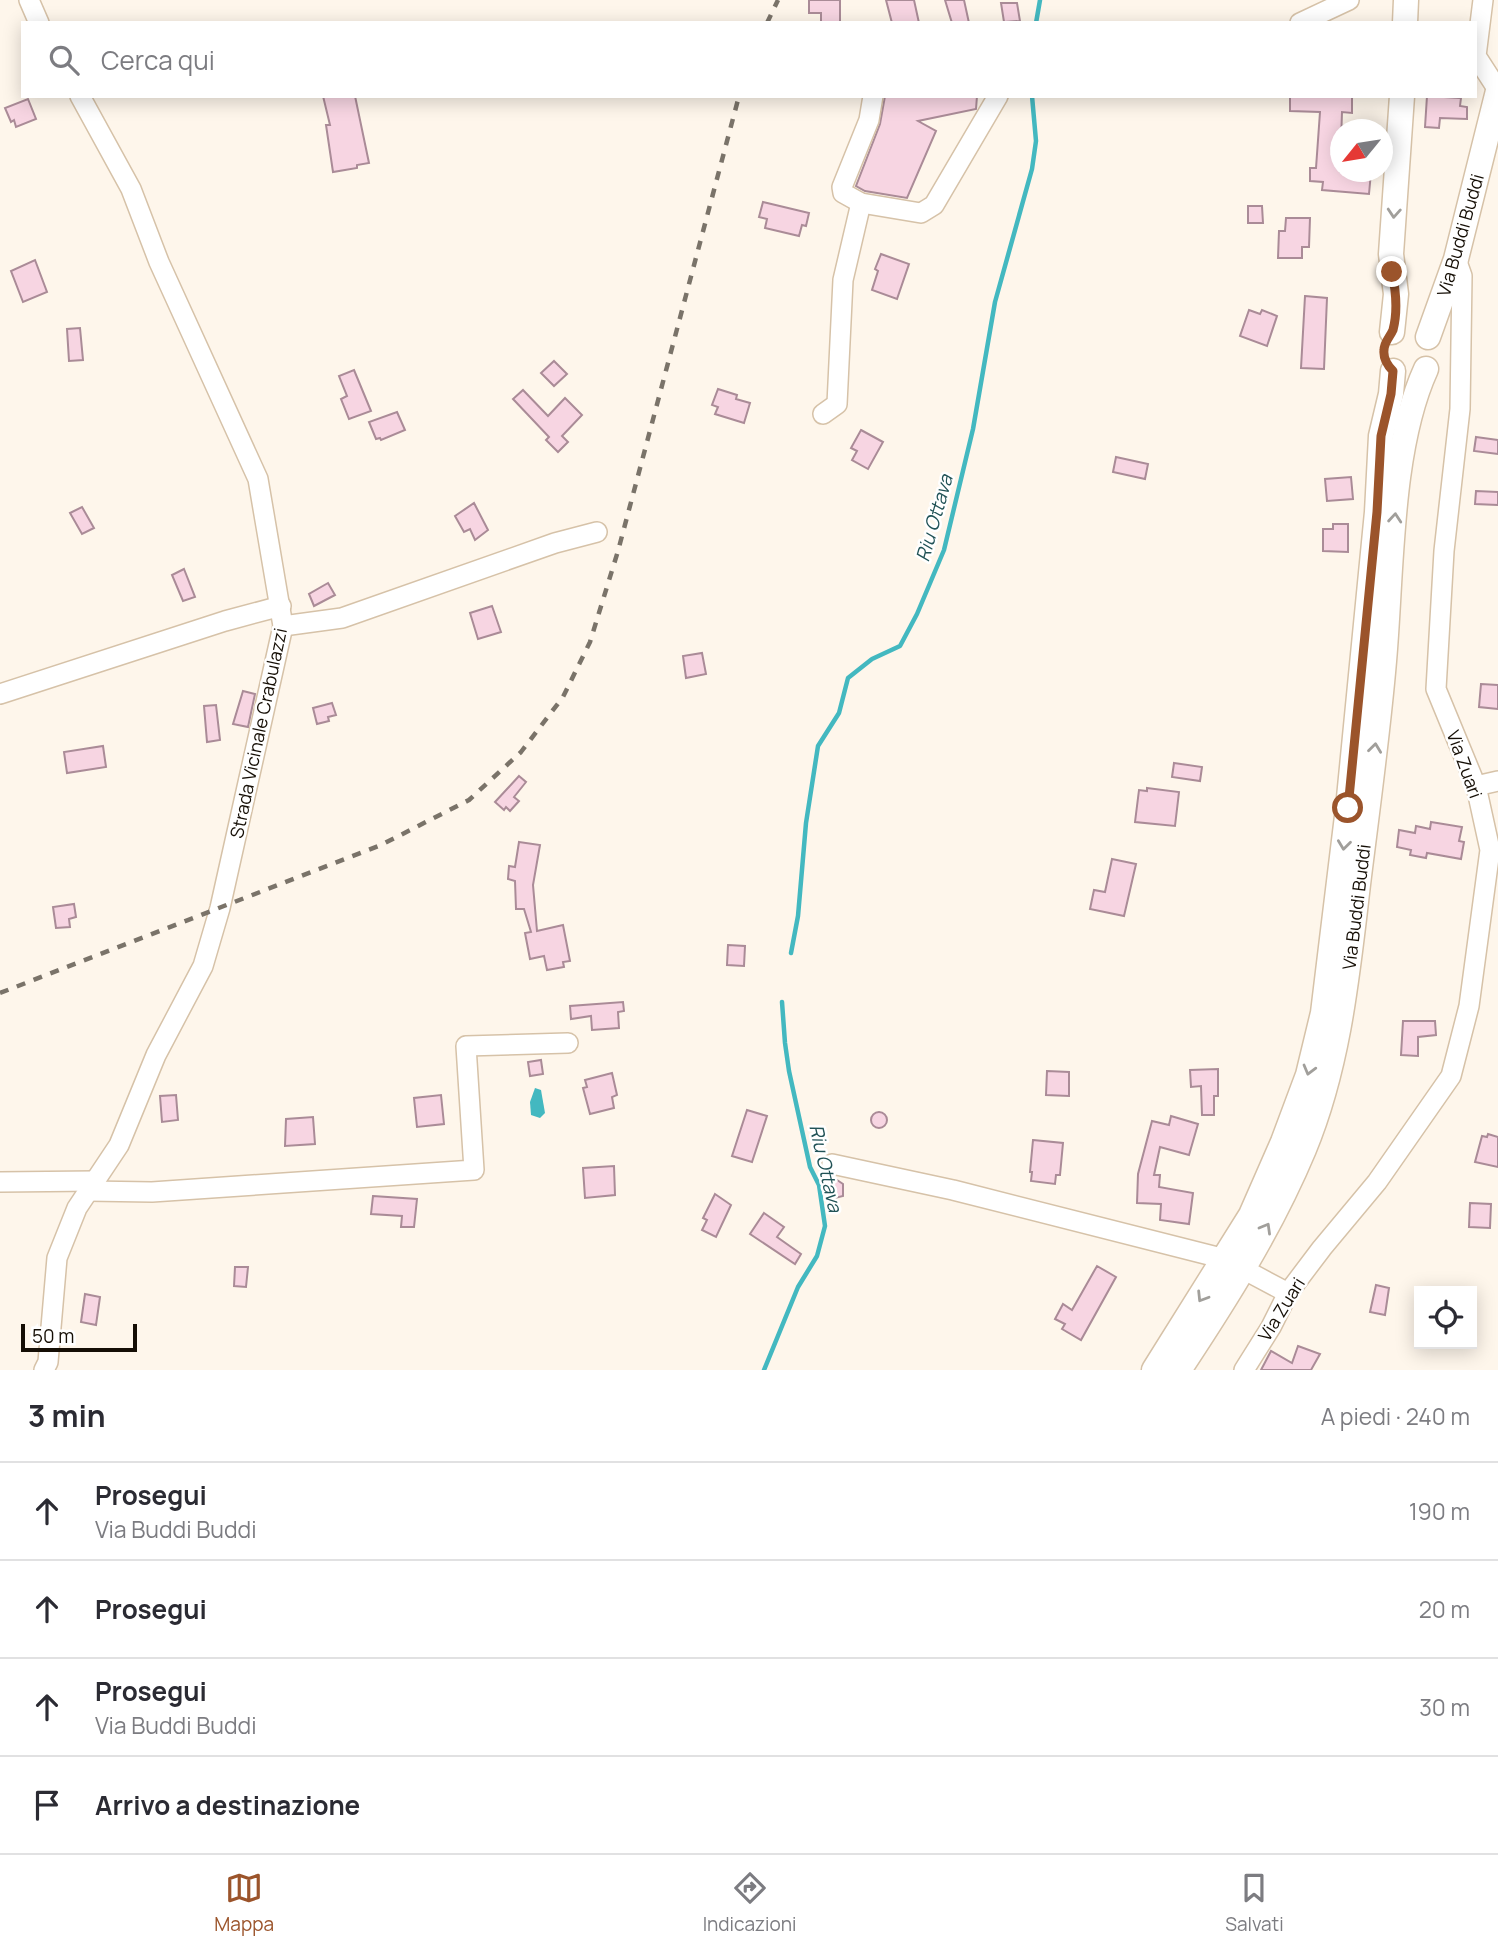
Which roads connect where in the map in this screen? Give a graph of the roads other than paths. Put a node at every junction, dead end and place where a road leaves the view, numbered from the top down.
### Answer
1 (29, 0) edge
2 (1349, 0) edge
3 (1406, 0) edge
4 (1483, 0) edge
5 (38, 21) edge
6 (1304, 21) edge
7 (1405, 21) edge
8 (1477, 48) edge
9 (1477, 58) edge
10 (1498, 91) edge
11 (81, 98) edge
12 (873, 98) edge
13 (997, 98) edge
14 (1402, 98) edge
15 (861, 203) junction
16 (1456, 260) junction
17 (1392, 332) junction
18 (1428, 337) junction
19 (1426, 369) junction
20 (1393, 371) junction
21 (822, 414) dead end
22 (597, 532) dead end
23 (281, 606) junction
24 (283, 626) junction
25 (0, 694) edge
26 (1498, 781) edge
27 (1476, 786) junction
28 (568, 1043) dead end
29 (832, 1164) dead end
30 (0, 1182) edge
31 (91, 1186) junction
32 (1234, 1264) junction
33 (1288, 1293) junction
34 (44, 1370) edge
35 (1154, 1370) edge
36 (1179, 1370) edge
37 (1244, 1370) edge

1 - 5 street
2 - 6 street
3 - 7 main road
4 - 8 street
9 - 10 street
10 - 16 main road, Via Buddi Buddi
11 - 23 street, Strada Vicinale Crabulazzi
12 - 15 street
13 - 15 street
14 -> 17 main road
15 - 21 street
16 - 18 main road, Via Buddi Buddi
16 - 27 street, Via Zuari
17 - 18 main road
17 - 20 main road
18 - 19 main road
19 - 20 main road
32 -> 19 main road, Via Buddi Buddi
20 -> 32 main road, Via Buddi Buddi
22 - 24 street
23 - 24 street, Strada Vicinale Crabulazzi
23 - 25 street
24 - 31 street, Strada Vicinale Crabulazzi
26 - 27 street
27 - 33 street, Via Zuari
28 - 31 street
29 - 32 street
30 - 31 street
31 - 34 street, Strada Vicinale Crabulazzi
32 - 33 street
32 -> 35 main road, Via Buddi Buddi
32 - 36 main road, Via Buddi Buddi
33 - 37 street, Via Zuari

